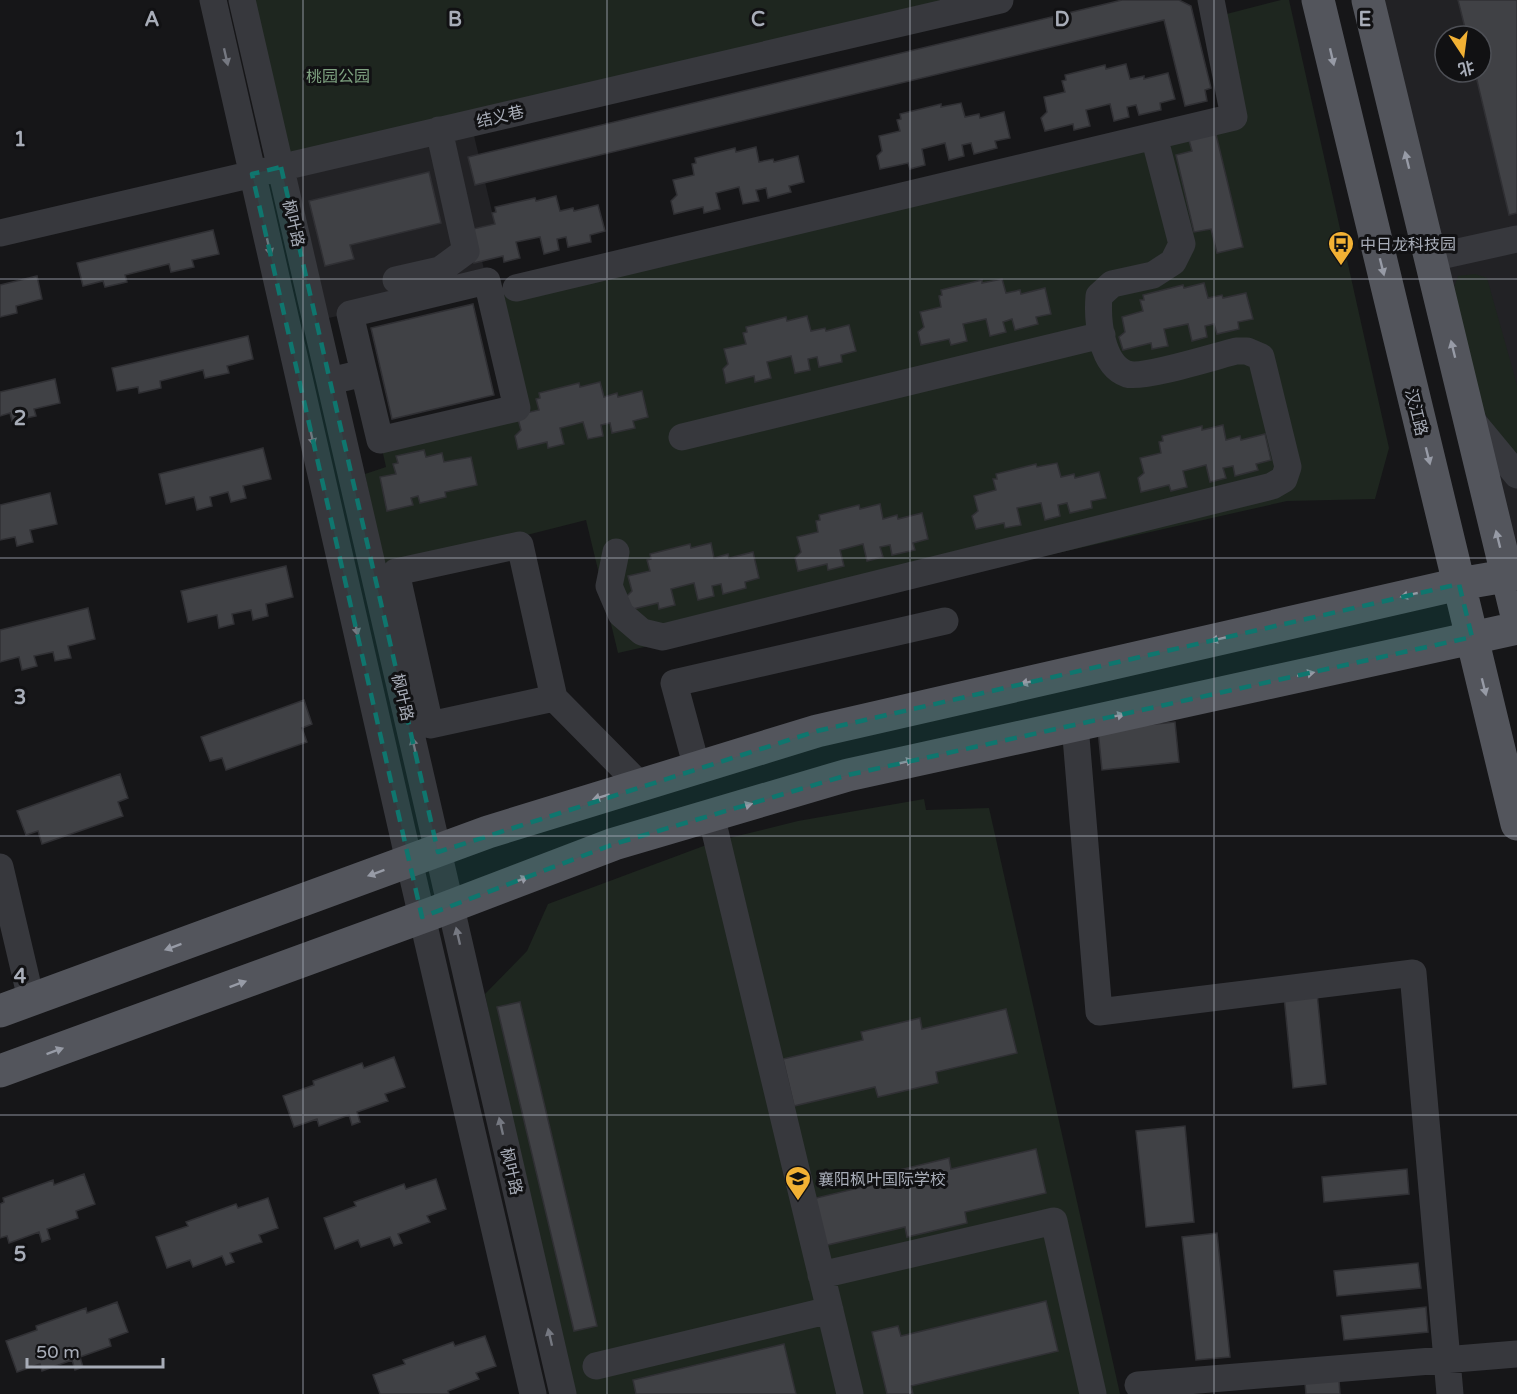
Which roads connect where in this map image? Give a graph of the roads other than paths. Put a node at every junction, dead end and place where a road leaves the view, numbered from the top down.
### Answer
1 (213, 0) edge
2 (242, 0) edge
3 (1000, 0) edge
4 (1212, 0) edge
5 (1318, 0) edge
6 (1368, 0) edge
7 (439, 130) junction
8 (1155, 136) junction
9 (281, 167) junction
10 (252, 174) junction
11 (0, 233) edge
12 (1517, 239) edge
13 (1431, 258) junction
14 (396, 280) dead end
15 (516, 288) dead end
16 (1102, 335) junction
17 (364, 373) junction
18 (330, 381) junction
19 (1469, 418) junction
20 (682, 437) dead end
21 (1517, 475) edge
22 (616, 552) dead end
23 (1512, 576) edge
24 (1459, 584) junction
25 (1517, 616) edge
26 (945, 621) dead end
27 (1517, 628) edge
28 (1472, 637) junction
29 (554, 698) junction
30 (1075, 725) junction
31 (697, 768) junction
32 (640, 785) junction
33 (711, 816) junction
34 (1517, 824) edge
35 (424, 856) junction
36 (0, 867) edge
37 (436, 911) junction
38 (31, 999) junction
39 (0, 1011) edge
40 (0, 1071) edge
41 (821, 1275) junction
42 (830, 1310) junction
43 (1517, 1354) edge
44 (1447, 1360) junction
45 (596, 1366) dead end
46 (1138, 1385) dead end
47 (533, 1394) edge
48 (563, 1394) edge
49 (850, 1394) edge
50 (1093, 1394) edge
51 (1450, 1394) edge

1 -> 10 street, 枫叶路
2 - 9 street, 枫叶路
3 - 7 street, 结义巷
4 - 8 street
5 -> 24 main road, 汉江路
13 -> 6 main road
7 - 9 street, 结义巷
7 - 14 street
8 - 15 street
8 - 16 street
9 - 10 street, 结义巷
9 - 18 street, 枫叶路
10 - 11 street, 结义巷
10 -> 35 street, 枫叶路
12 - 13 street
19 -> 13 main road
16 - 20 street
16 - 22 street
17 - 17 street
17 - 18 street
35 -> 18 street, 枫叶路
19 - 21 street
23 -> 19 main road
23 - 24 main road
23 - 25 main road
24 - 28 main road, 汉江路
24 -> 31 main road
26 - 31 street
27 - 28 main road
30 -> 28 main road
28 -> 34 main road, 汉江路
29 - 29 street
29 - 32 street
33 -> 30 main road
30 - 44 street
31 - 32 main road
32 -> 35 main road
37 -> 33 main road
33 - 41 street
35 - 37 street, 枫叶路
35 -> 38 main road
36 - 38 street
40 -> 37 main road
37 - 47 street, 枫叶路
48 -> 37 street, 枫叶路
38 - 39 main road
41 - 42 street
41 - 50 street
42 - 45 street
42 - 49 street
43 - 44 street
44 - 46 street
44 - 51 street

